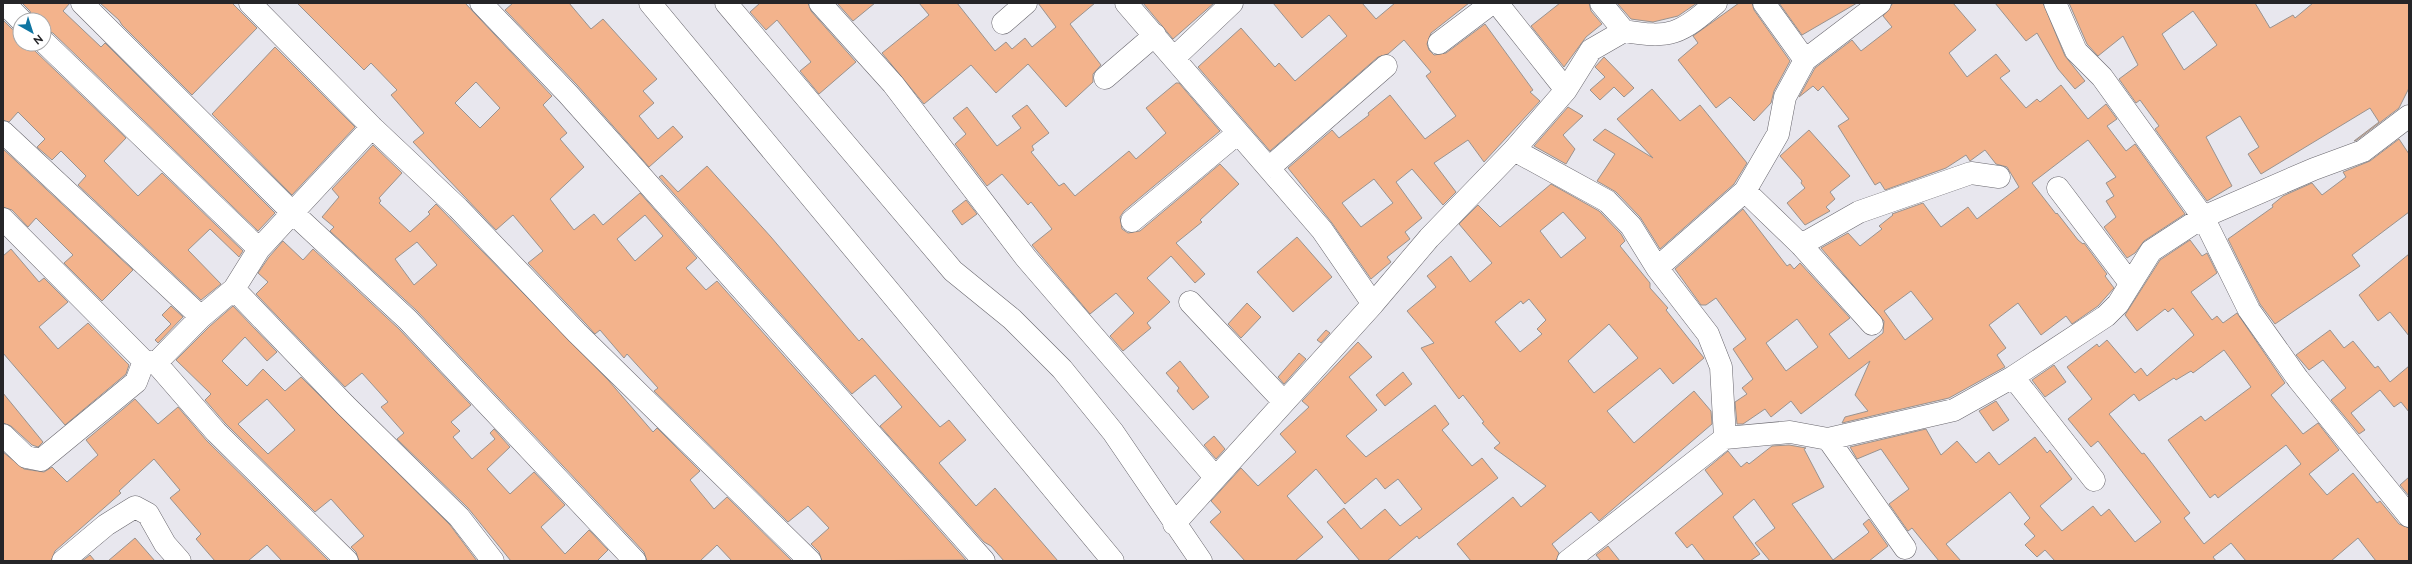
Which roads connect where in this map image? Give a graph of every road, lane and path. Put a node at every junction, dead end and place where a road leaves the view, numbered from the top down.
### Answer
1 (4, 3) edge
2 (82, 3) edge
3 (250, 3) edge
4 (481, 3) edge
5 (650, 3) edge
6 (726, 3) edge
7 (820, 3) edge
8 (1026, 3) edge
9 (1126, 3) edge
10 (1232, 3) edge
11 (1492, 3) edge
12 (1497, 3) edge
13 (1601, 3) edge
14 (1716, 3) edge
15 (1764, 3) edge
16 (1880, 3) edge
17 (2055, 3) edge
18 (13, 12) edge
19 (1003, 23) dead end
20 (1624, 31) junction
21 (1155, 35) junction
22 (1439, 43) dead end
23 (52, 50) edge
24 (1174, 58) junction
25 (1805, 60) junction
26 (1386, 66) dead end
27 (1105, 78) dead end
28 (1566, 90) junction
29 (2409, 116) edge
30 (372, 127) junction
31 (3, 132) edge
32 (1238, 132) junction
33 (1514, 150) junction
34 (1270, 167) junction
35 (1999, 177) dead end
36 (2058, 188) dead end
37 (1745, 191) junction
38 (293, 213) junction
39 (2204, 217) junction
40 (1132, 221) dead end
41 (7, 230) edge
42 (1801, 245) junction
43 (260, 249) junction
44 (1657, 268) junction
45 (2130, 283) junction
46 (234, 289) junction
47 (1190, 302) dead end
48 (1373, 304) junction
49 (201, 317) junction
50 (1872, 324) dead end
51 (150, 362) junction
52 (2013, 378) junction
53 (1284, 402) junction
54 (3, 435) edge
55 (1725, 438) junction
56 (1828, 439) junction
57 (1215, 477) junction
58 (2094, 480) dead end
59 (2409, 516) edge
60 (1174, 524) junction
61 (1905, 548) dead end
62 (624, 557) edge
63 (63, 561) edge
64 (180, 561) edge
65 (347, 561) edge
66 (493, 561) edge
67 (810, 561) edge
68 (984, 561) edge
69 (1113, 561) edge
70 (1201, 561) edge
71 (1568, 561) edge

1 - 18 street
2 - 38 street
3 - 30 street
4 - 68 street
5 - 69 street
6 - 60 street
7 - 57 street
8 - 19 street
9 - 21 street
10 - 24 street
11 - 22 street
12 - 28 street
13 - 20 street
14 - 20 street
15 - 25 street
16 - 25 street
17 - 39 street
20 - 28 street
21 - 24 street
21 - 27 street
23 - 43 street
24 - 32 street
25 - 37 street
26 - 34 street
28 - 33 street
29 - 39 street
30 - 38 street
30 - 67 street
31 - 49 street
32 - 34 street
32 - 40 street
33 - 44 street
33 - 48 street
34 - 48 street
35 - 42 street
36 - 45 street
37 - 42 street
37 - 44 street
38 - 43 street
38 - 62 street
39 - 45 street
39 - 59 street
41 - 51 street
42 - 50 street
43 - 46 street
44 - 55 street
45 - 52 street
46 - 49 street
46 - 66 street
47 - 53 street
48 - 53 street
49 - 51 street
51 - 54 street
51 - 65 street
52 - 56 street
52 - 58 street
53 - 57 street
55 - 56 street
55 - 71 street
56 - 61 street
57 - 60 street
60 - 70 street
63 - 64 street

